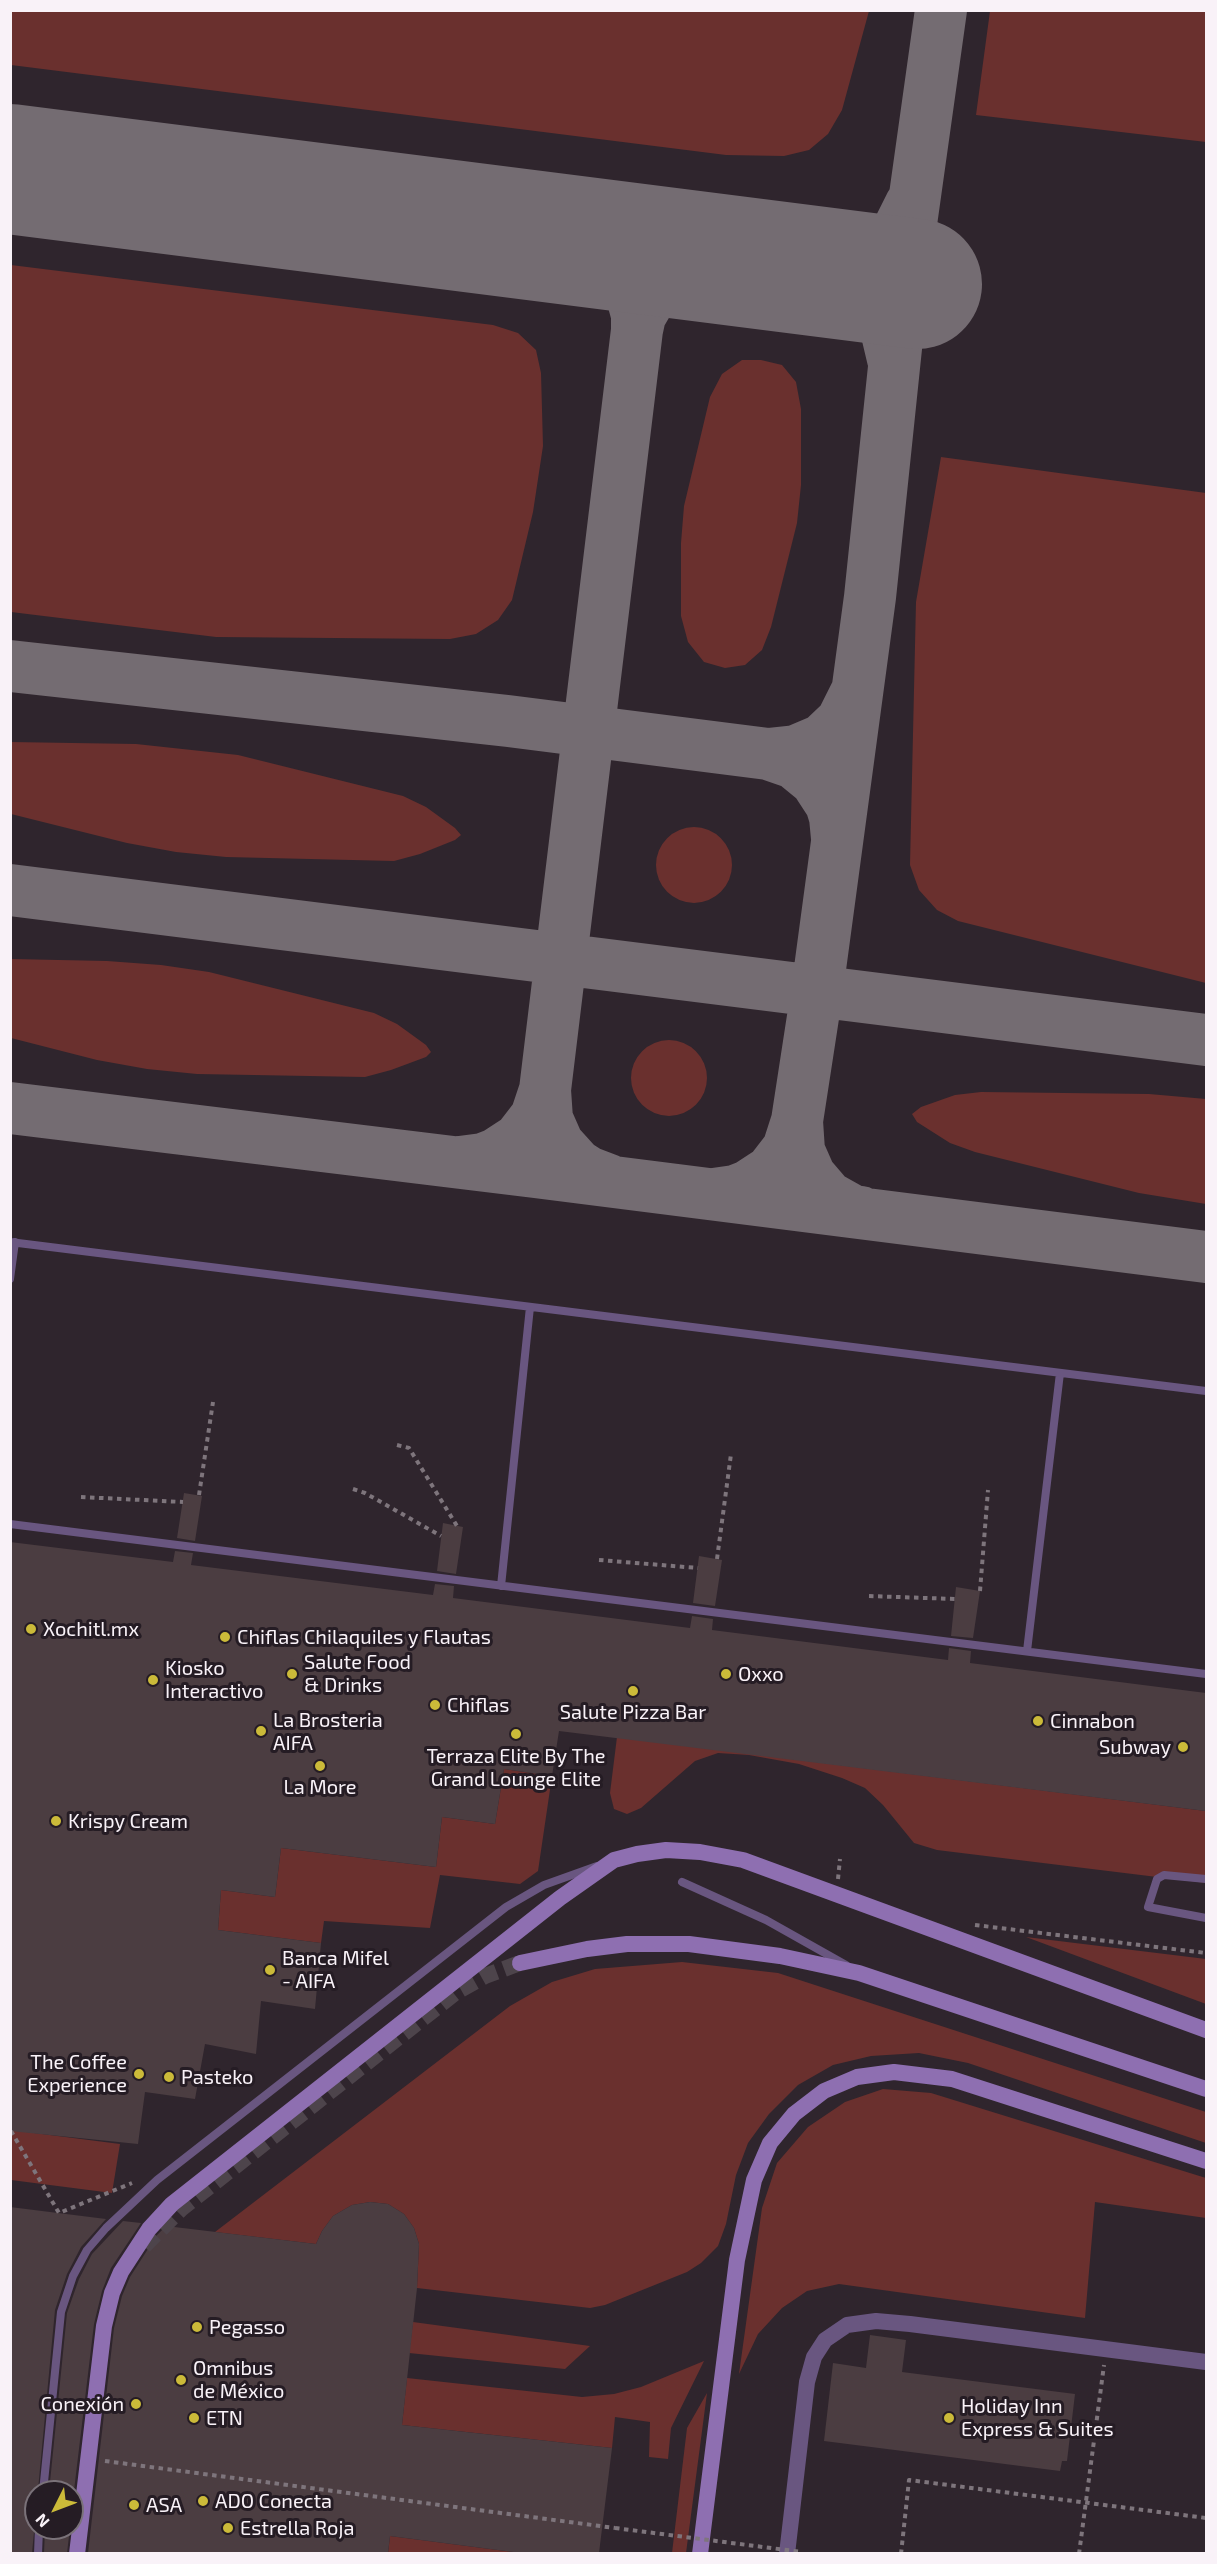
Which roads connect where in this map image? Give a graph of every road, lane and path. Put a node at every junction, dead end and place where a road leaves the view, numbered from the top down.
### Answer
1 (13, 1242) edge
2 (10, 1279) edge
3 (530, 1307) junction
4 (1060, 1373) junction
5 (1206, 1392) edge
6 (213, 1402) dead end
7 (396, 1445) dead end
8 (731, 1454) dead end
9 (353, 1489) dead end
10 (988, 1490) dead end
11 (199, 1495) dead end
12 (81, 1497) dead end
13 (183, 1502) dead end
14 (10, 1524) edge
15 (457, 1526) dead end
16 (441, 1536) dead end
17 (717, 1559) dead end
18 (599, 1560) dead end
19 (698, 1568) dead end
20 (501, 1586) junction
21 (980, 1591) dead end
22 (869, 1596) dead end
23 (955, 1599) dead end
24 (1027, 1651) junction
25 (1206, 1674) edge
26 (840, 1858) dead end
27 (614, 1860) junction
28 (1206, 1879) edge
29 (682, 1882) dead end
30 (837, 1887) dead end
31 (1206, 1918) edge
32 (972, 1925) dead end
33 (1206, 1953) edge
34 (520, 1963) tunnel mouth
35 (860, 1973) junction
36 (1206, 2030) edge
37 (1206, 2089) edge
38 (11, 2131) edge
39 (1206, 2161) edge
40 (143, 2179) dead end
41 (1106, 2349) junction
42 (1206, 2362) edge
43 (94, 2460) dead end
44 (44, 2480) edge
45 (1085, 2502) junction
46 (1206, 2518) edge
47 (77, 2553) edge
48 (700, 2553) edge
49 (795, 2553) edge
50 (901, 2553) edge
51 (1079, 2553) edge

1 - 2 lane
1 - 3 lane
3 - 4 lane
3 - 20 lane
4 - 5 lane
4 - 24 lane
6 - 11 path
7 - 15 path
8 - 17 path
9 - 16 path
10 - 21 path
12 - 13 path
14 - 20 lane
18 - 19 path
20 - 24 lane
22 - 23 path
24 - 25 lane
26 - 30 path
27 - 36 main road, bridge
27 - 44 lane, bridge
27 - 47 main road, bridge
28 - 31 lane
29 - 35 lane
32 - 33 path
34 - 35 main road
35 - 37 main road
38 - 40 path
39 - 48 main road
41 - 42 street
41 - 45 path
41 - 49 street
43 - 49 path, bridge
45 - 46 path
45 - 50 path
45 - 51 path

